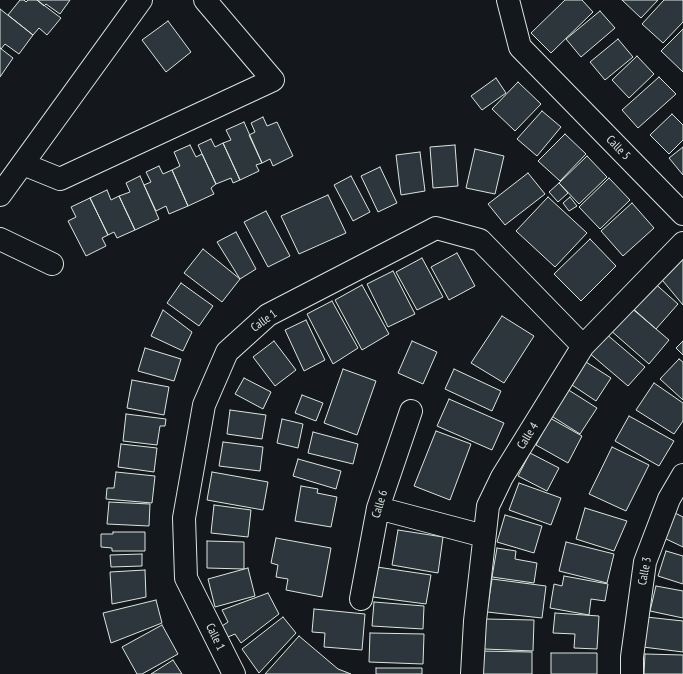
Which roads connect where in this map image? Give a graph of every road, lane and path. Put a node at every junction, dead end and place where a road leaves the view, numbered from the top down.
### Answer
1 (141, 0) edge
2 (205, 0) edge
3 (508, 0) edge
4 (23, 164) junction
5 (0, 195) edge
6 (683, 214) edge
7 (0, 239) edge
8 (683, 242) edge
9 (52, 264) dead end
10 (583, 346) junction
11 (411, 411) dead end
12 (683, 475) edge
13 (378, 508) junction
14 (484, 536) junction
15 (362, 599) dead end
16 (234, 674) edge
17 (472, 674) edge
18 (632, 674) edge

1 - 4 street
2 - 4 street
3 - 6 street, Calle 5
4 - 5 street
7 - 9 street
8 - 10 street, Calle 4
10 - 14 street, Calle 4
10 - 16 street, Calle 1
11 - 13 street, Calle 6
12 - 18 street, Calle 3
13 - 14 street
13 - 15 street, Calle 6
14 - 17 street, Calle 4

